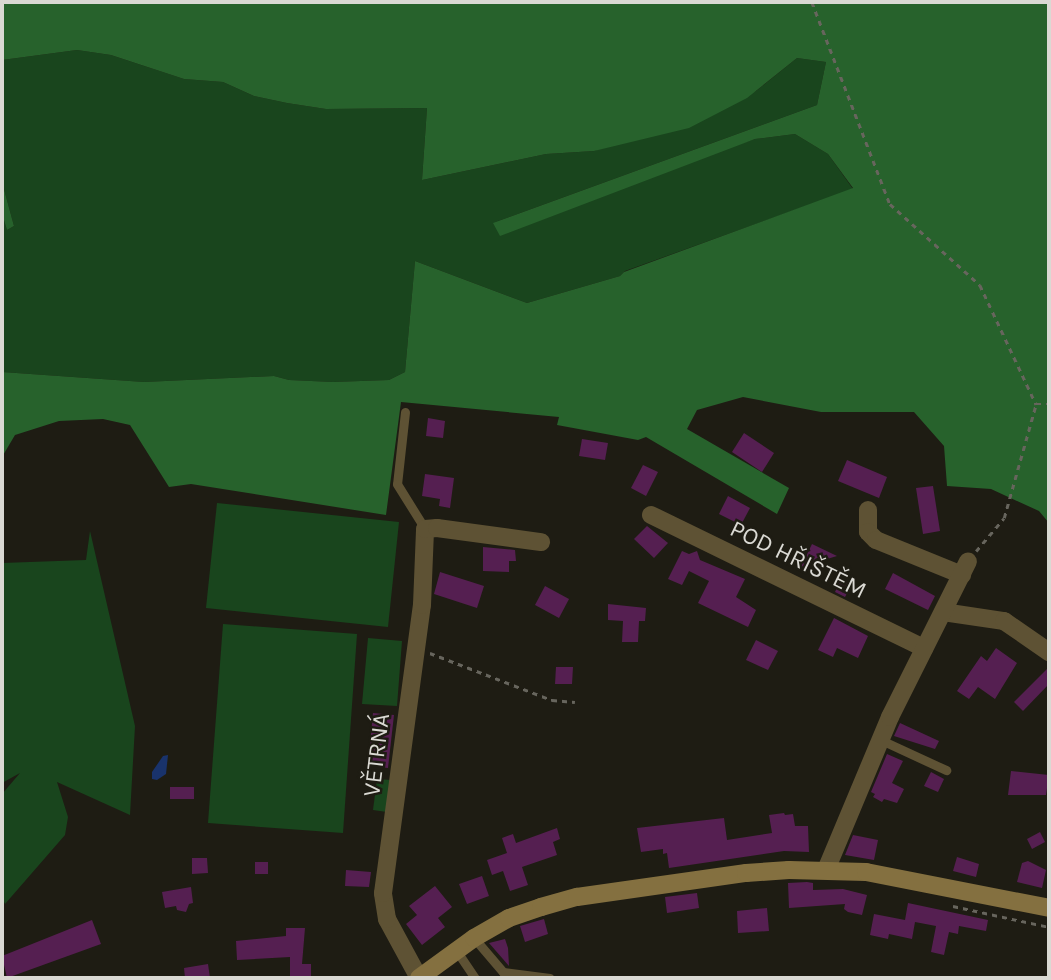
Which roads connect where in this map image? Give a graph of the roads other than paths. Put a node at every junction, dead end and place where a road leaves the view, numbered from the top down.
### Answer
1 (405, 412) dead end
2 (868, 510) dead end
3 (651, 515) dead end
4 (425, 529) junction
5 (541, 542) dead end
6 (943, 612) junction
7 (925, 648) junction
8 (1049, 652) edge
9 (881, 740) junction
10 (946, 771) dead end
11 (826, 870) junction
12 (1049, 908) edge
13 (474, 938) junction
14 (456, 950) junction
15 (419, 978) edge
16 (475, 978) edge
17 (550, 978) edge

1 - 4 lane
2 - 6 street
3 - 7 street, POD HŘIŠTĚM
4 - 5 street
4 - 15 street, VĚTRNÁ
6 - 7 street
6 - 8 street
7 - 9 street
9 - 10 lane
9 - 11 street
11 - 12 street
11 - 13 street
13 - 14 street
13 - 17 lane
14 - 15 street
14 - 16 lane

